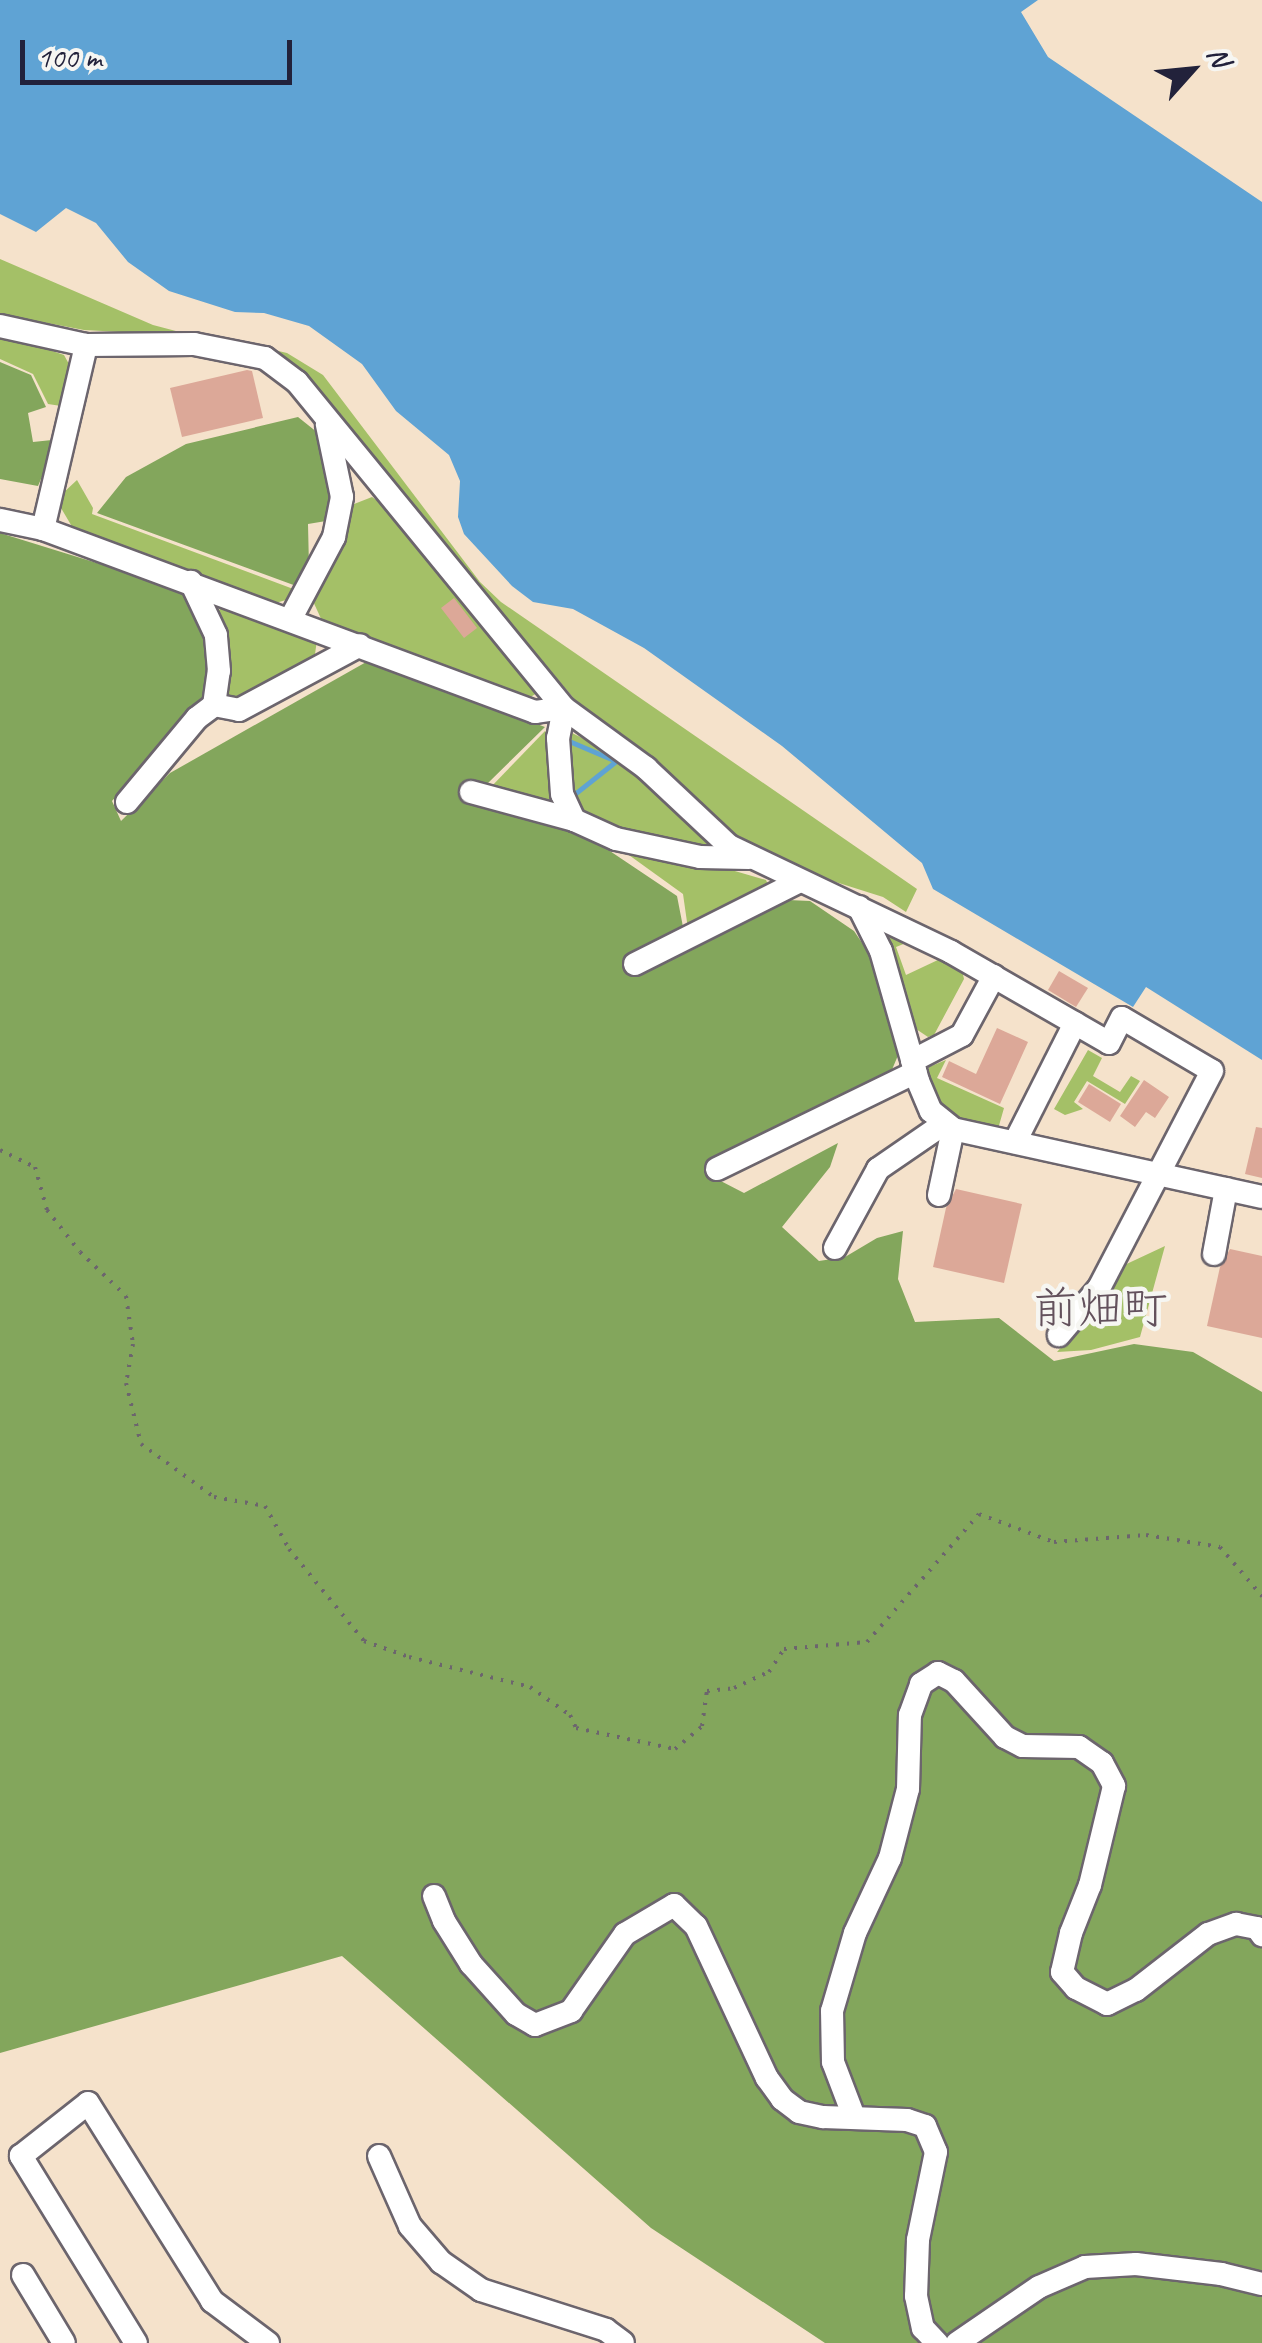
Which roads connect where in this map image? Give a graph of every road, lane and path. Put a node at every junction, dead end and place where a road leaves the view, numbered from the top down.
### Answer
1 (0, 326) edge
2 (86, 345) junction
3 (326, 418) junction
4 (383, 488) junction
5 (342, 497) junction
6 (0, 520) edge
7 (43, 529) junction
8 (190, 582) junction
9 (291, 618) junction
10 (360, 645) junction
11 (214, 704) junction
12 (564, 708) junction
13 (472, 792) dead end
14 (126, 802) dead end
15 (574, 820) junction
16 (752, 858) junction
17 (798, 882) junction
18 (859, 907) junction
19 (634, 964) dead end
20 (994, 976) junction
21 (1075, 1023) junction
22 (914, 1066) junction
23 (949, 1126) junction
24 (1015, 1142) junction
25 (0, 1150) edge
26 (717, 1169) dead end
27 (1160, 1174) junction
28 (1226, 1189) junction
29 (939, 1195) dead end
30 (1262, 1197) edge
31 (835, 1248) dead end
32 (1214, 1254) dead end
33 (1059, 1335) dead end
34 (1262, 1596) edge
35 (434, 1896) dead end
36 (1262, 1934) edge
37 (854, 2116) junction
38 (380, 2156) dead end
39 (22, 2275) dead end
40 (1262, 2284) edge
41 (64, 2343) edge
42 (136, 2343) edge
43 (268, 2343) edge
44 (623, 2343) edge
45 (936, 2343) edge
46 (957, 2343) edge

1 - 2 street
2 - 3 street
2 - 7 street
3 - 4 street
3 - 5 street
4 - 5 street
4 - 12 street
5 - 9 street
6 - 7 street
7 - 8 street
8 - 9 street
8 - 11 street
9 - 10 street
10 - 11 street
10 - 12 street
11 - 14 street
12 - 15 street
12 - 16 street
13 - 15 street
15 - 16 street
16 - 17 street
17 - 18 street
17 - 19 street
18 - 20 street
18 - 22 street
20 - 21 street
20 - 22 street
21 - 24 street
21 - 27 street
22 - 23 street
22 - 26 street
23 - 24 street
23 - 29 street
23 - 31 street
24 - 27 street
25 - 34 path
27 - 28 street
27 - 33 street
28 - 30 street
28 - 32 street
35 - 37 street
36 - 37 street
37 - 45 street
38 - 44 street
39 - 41 street
40 - 46 street
42 - 43 street

